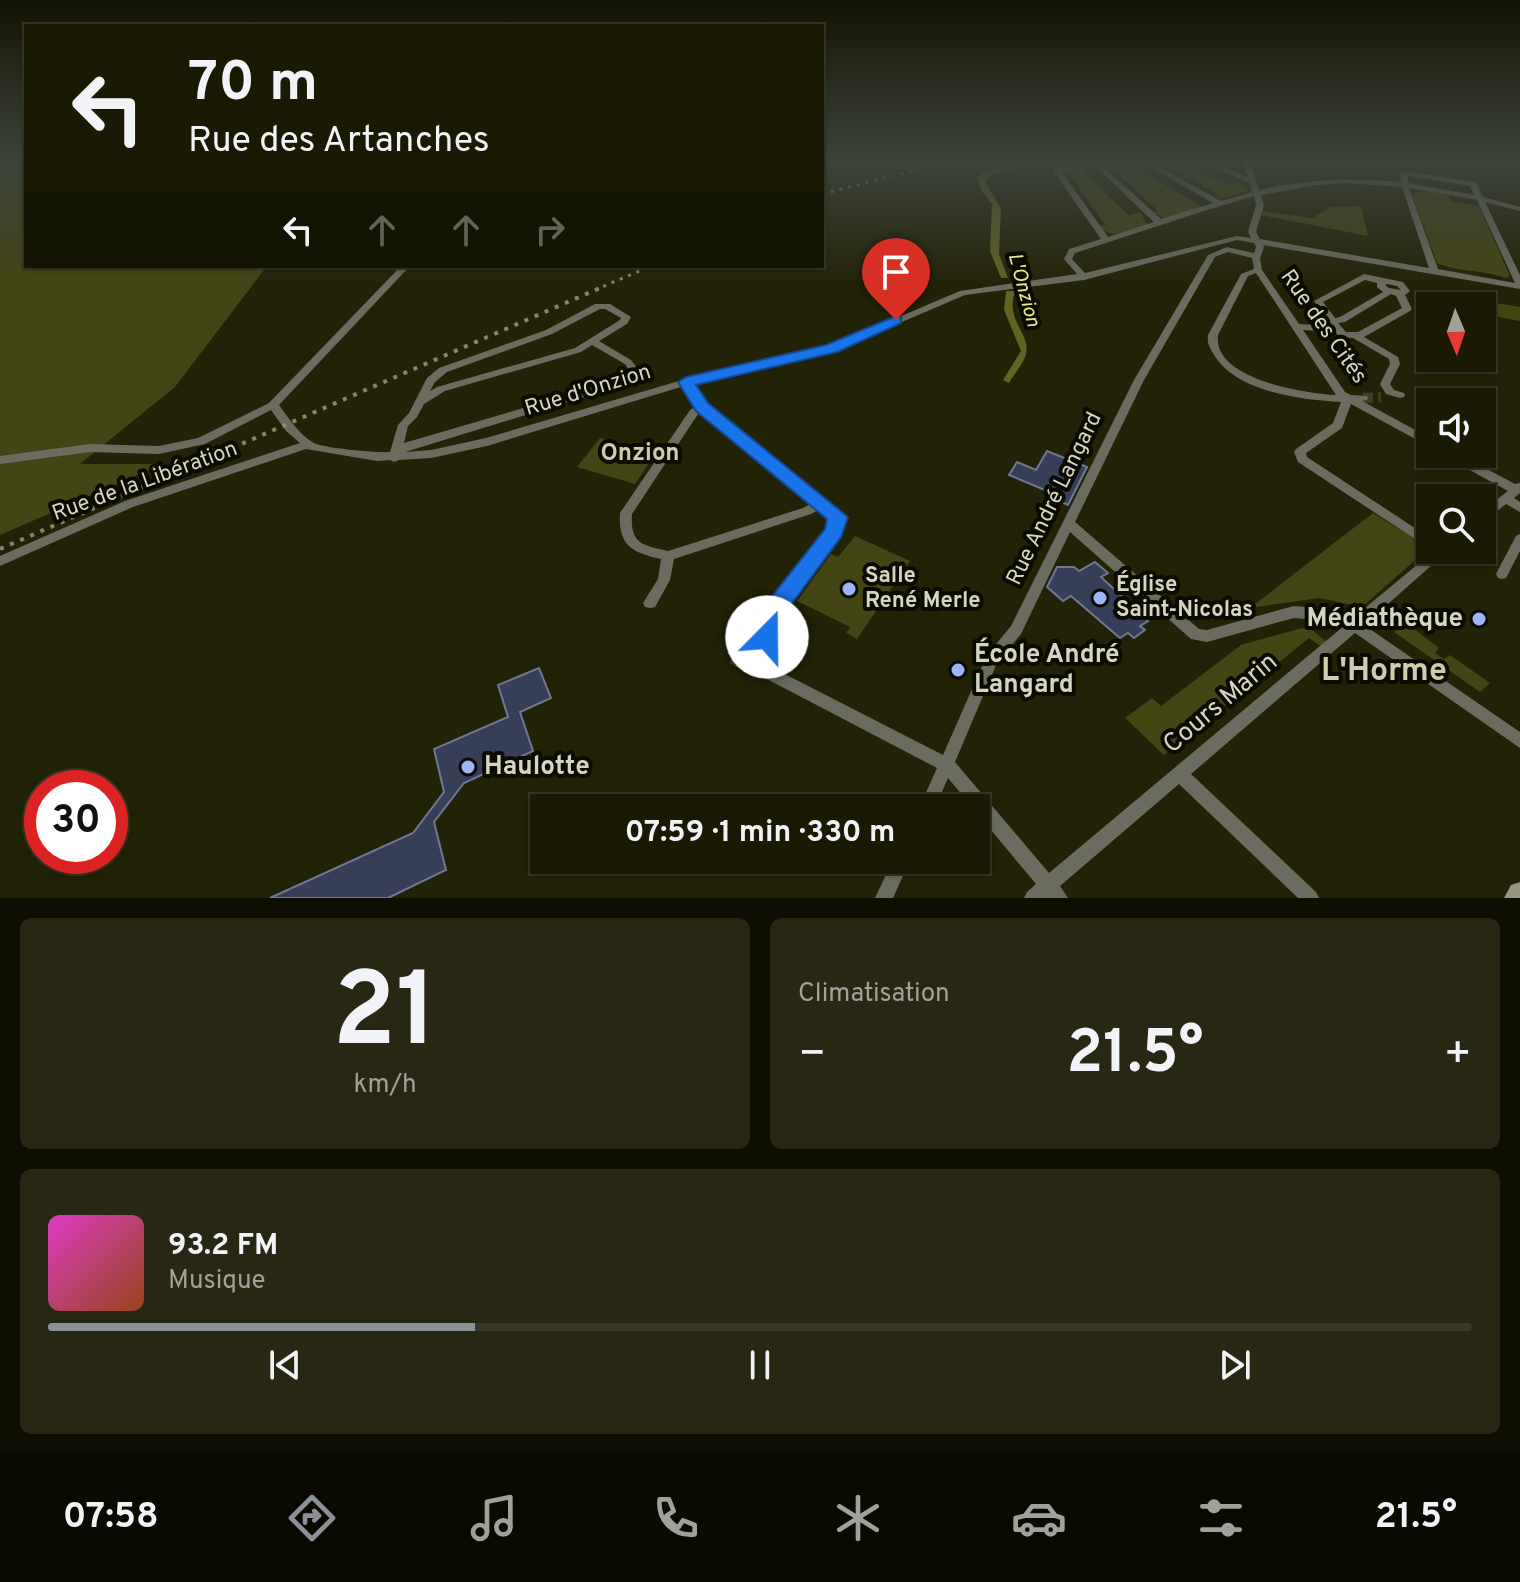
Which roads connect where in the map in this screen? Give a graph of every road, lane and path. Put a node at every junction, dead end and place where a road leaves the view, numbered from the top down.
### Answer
1 (1081, 204) edge
2 (1139, 204) edge
3 (1221, 204) edge
4 (1259, 204) edge
5 (1411, 204) edge
6 (1482, 204) edge
7 (1500, 204) edge
8 (1520, 209) edge
9 (1160, 223) junction
10 (1255, 239) junction
11 (1107, 241) junction
12 (1256, 256) junction
13 (1394, 264) junction
14 (404, 268) edge
15 (1258, 270) junction
16 (1434, 271) junction
17 (1084, 277) junction
18 (1520, 285) edge
19 (1395, 289) junction
20 (1361, 310) junction
21 (1384, 322) junction
22 (1338, 328) junction
23 (1298, 331) junction
24 (1356, 336) junction
25 (593, 342) junction
26 (686, 382) junction
27 (1381, 397) dead end
28 (1363, 398) tunnel mouth
29 (1347, 400) junction
30 (422, 401) junction
31 (702, 407) junction
32 (276, 409) junction
33 (1416, 436) edge
34 (305, 445) junction
35 (395, 455) junction
36 (0, 460) edge
37 (1474, 468) edge
38 (1514, 492) edge
39 (823, 502) junction
40 (1496, 506) edge
41 (1520, 508) edge
42 (1070, 525) junction
43 (1416, 535) edge
44 (1520, 539) edge
45 (668, 556) junction
46 (0, 561) edge
47 (1425, 564) edge
48 (1502, 574) dead end
49 (650, 603) dead end
50 (1355, 624) junction
51 (1520, 741) edge
52 (947, 765) junction
53 (1179, 773) junction
54 (934, 794) edge
55 (895, 874) edge
56 (1053, 892) edge
57 (884, 898) edge
58 (1033, 898) edge
59 (1310, 898) edge

1 - 11 street
2 - 9 street
3 - 9 street
4 - 10 street, Rue des Cités
5 - 16 street
6 - 18 street
7 - 8 street
9 - 11 street
10 - 12 street, Rue des Cités
10 - 13 street, Rue d'Onzion
10 - 17 street, Rue d'Onzion
11 - 17 street
12 - 15 street, Rue des Cités
12 - 42 street, Rue André Langard
13 - 16 street, Rue d'Onzion
13 - 19 street
14 - 32 street
15 - 23 street, Rue des Cités
15 - 29 street
16 - 18 street, Rue d'Onzion
17 - 26 street, Rue d'Onzion
19 - 20 street
19 - 21 street
19 - 22 street
20 - 21 street
20 - 22 street
21 - 24 street
22 - 23 street
22 - 24 street
23 - 29 street, Rue des Cités
24 - 27 street
25 - 30 street, Rue d'Onzion
25 - 30 street, Rue d'Onzion
25 - 35 street, Rue d'Onzion
26 - 31 street
26 - 35 street, Rue d'Onzion
28 - 29 street
29 - 33 street, Rue des Cités
29 - 43 street
30 - 35 street, Rue d'Onzion
31 - 39 street
31 - 45 street
32 - 34 street
32 - 36 street
34 - 35 street, Rue d'Onzion
34 - 46 street, Rue de la Libération
37 - 38 street
38 - 40 street
38 - 41 street
39 - 45 street
39 - 52 street
42 - 50 street
42 - 52 street, Rue André Langard
44 - 48 street
45 - 49 street
47 - 50 street, Cours Marin
50 - 51 street
50 - 53 street, Cours Marin
52 - 54 street, Rue André Langard
52 - 56 street
53 - 56 street, Cours Marin
53 - 59 street
55 - 57 street
56 - 58 street, Cours Marin

